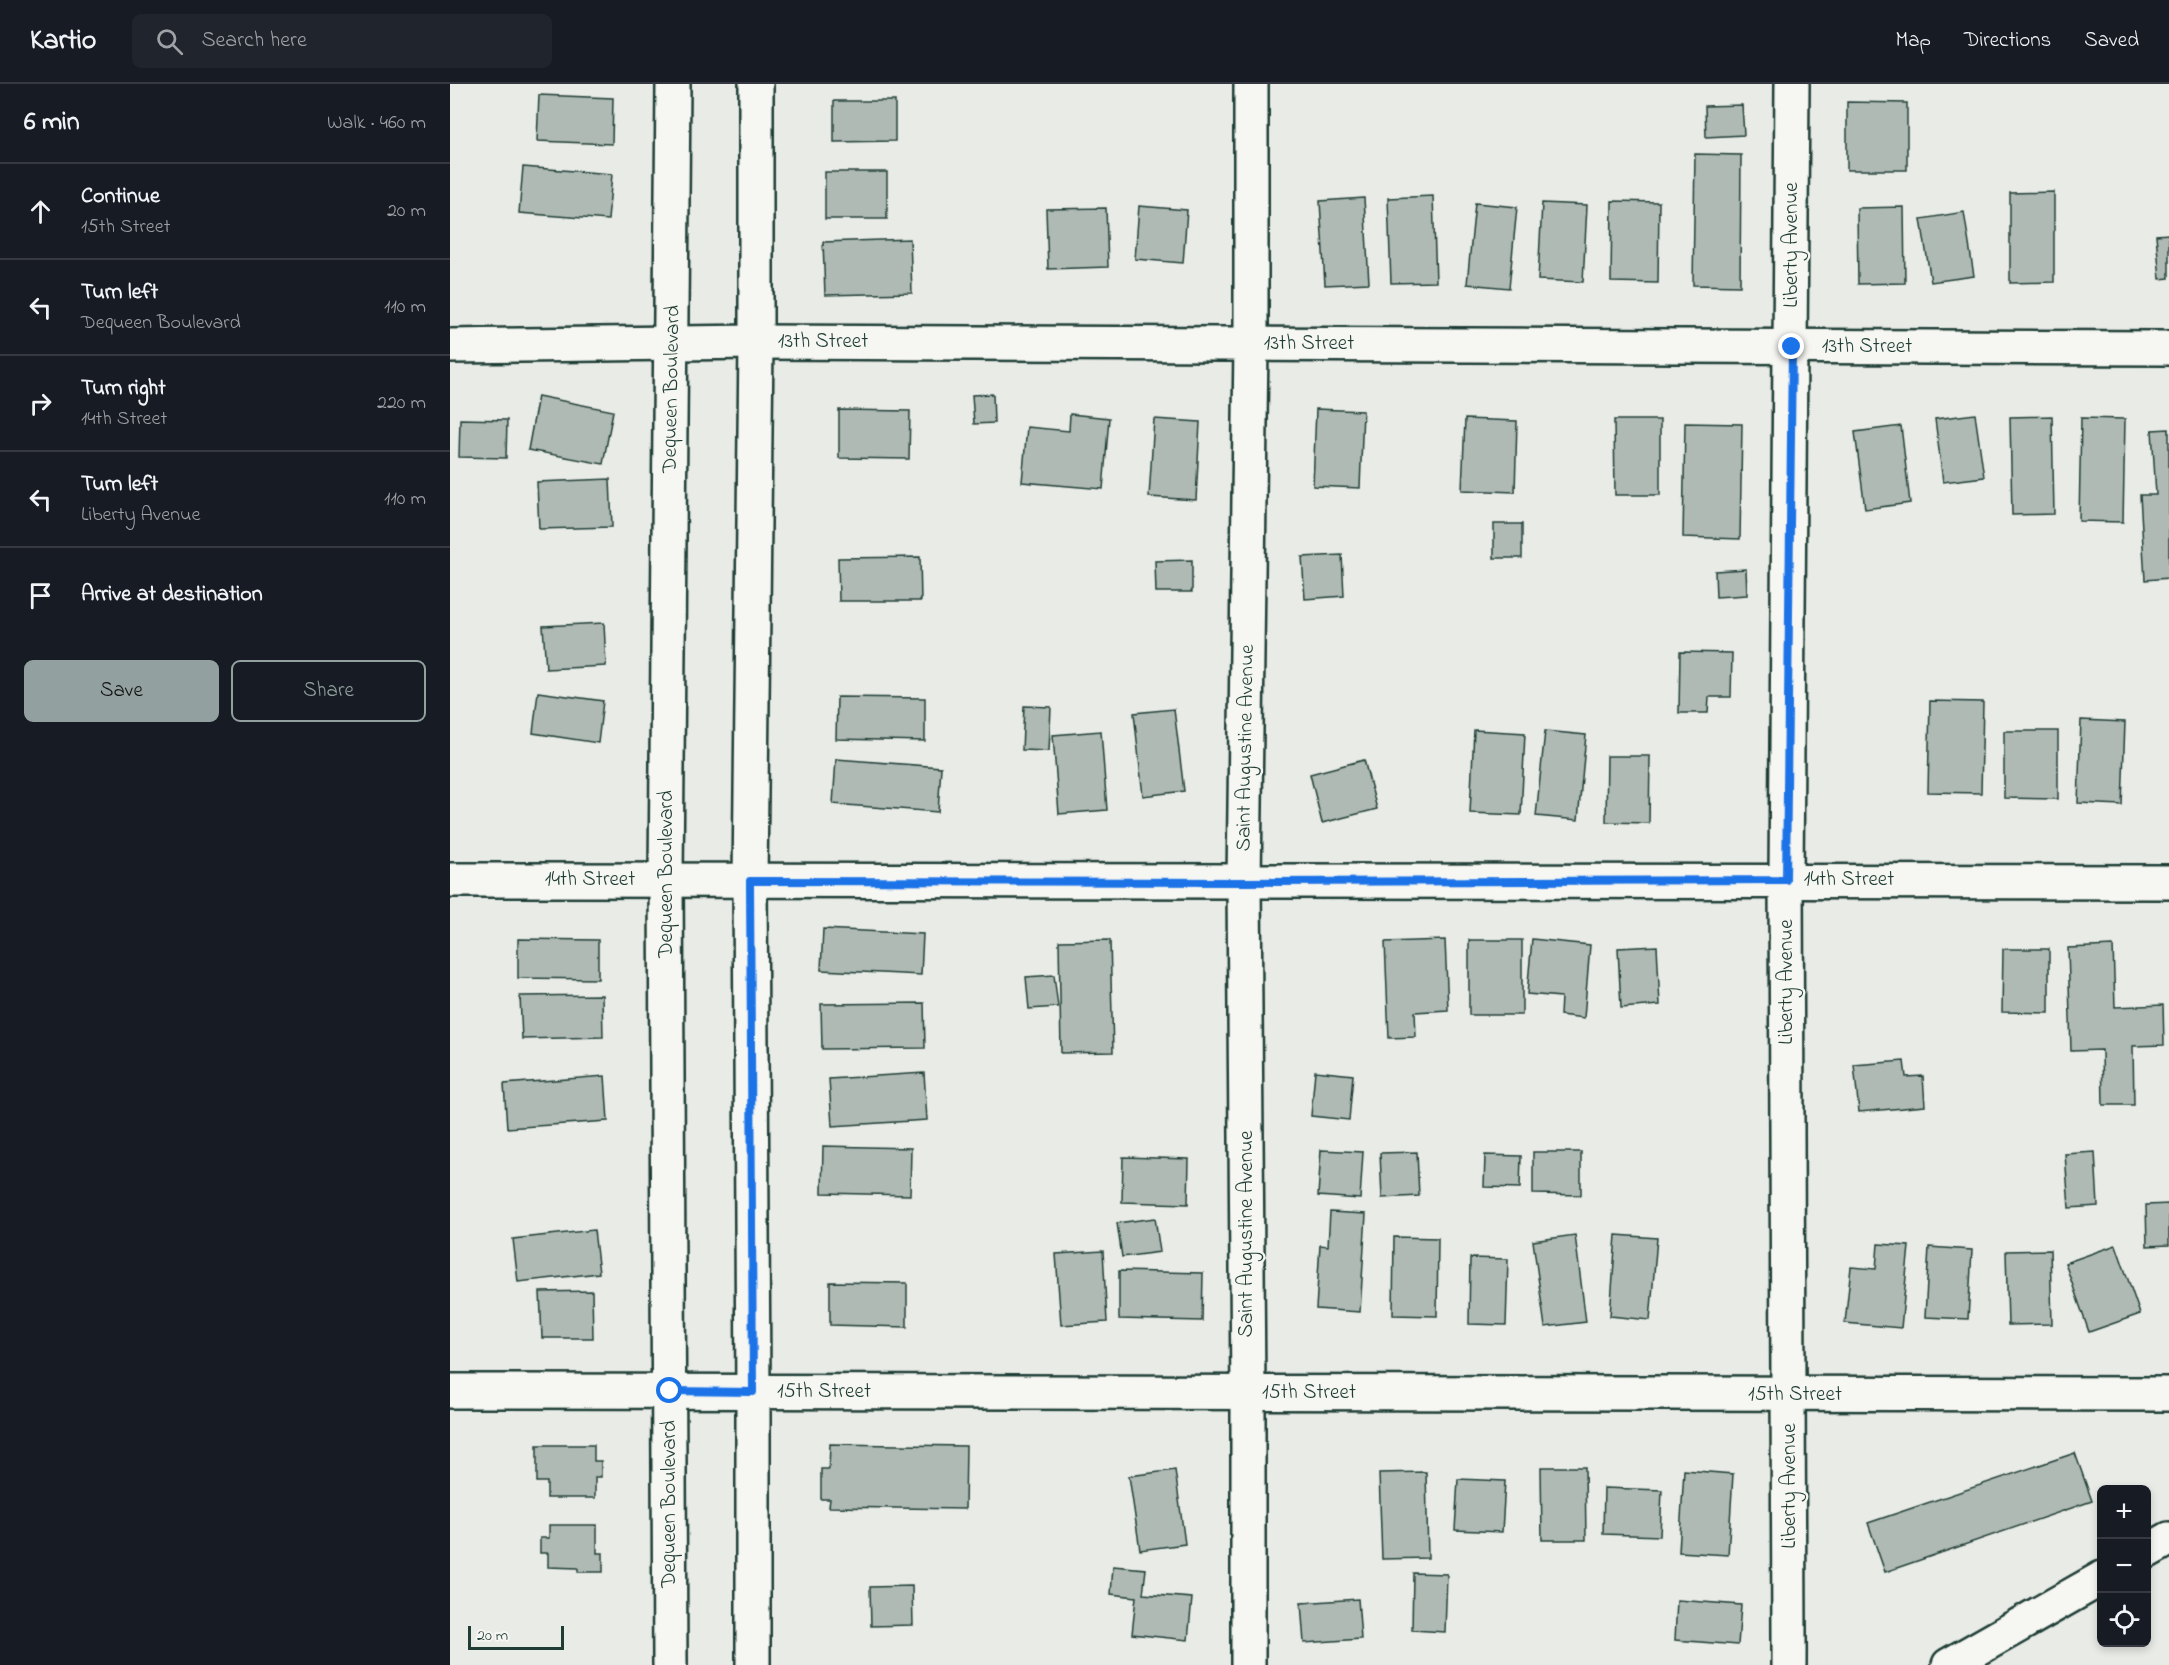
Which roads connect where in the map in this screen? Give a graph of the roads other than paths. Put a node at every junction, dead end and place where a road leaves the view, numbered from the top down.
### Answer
1 (673, 84) edge
2 (756, 84) edge
3 (1251, 84) edge
4 (1792, 84) edge
5 (673, 342) junction
6 (756, 342) junction
7 (1251, 344) junction
8 (450, 346) edge
9 (1792, 347) junction
10 (2169, 348) edge
11 (666, 879) junction
12 (450, 880) edge
13 (1786, 880) junction
14 (750, 881) junction
15 (1244, 882) junction
16 (2169, 882) edge
17 (450, 1391) edge
18 (670, 1391) junction
19 (753, 1392) junction
20 (1248, 1393) junction
21 (2169, 1394) edge
22 (1790, 1395) junction
23 (2169, 1539) edge
24 (2151, 1549) edge
25 (2097, 1581) edge
26 (670, 1665) edge
27 (753, 1665) edge
28 (1248, 1665) edge
29 (1790, 1665) edge
30 (1949, 1665) edge

1 - 5 street, Dequeen Boulevard
2 - 6 street
3 - 7 street, Saint Augustine Avenue
4 - 9 street, Liberty Avenue
5 - 6 street, 13th Street
5 - 8 street, 13th Street
5 - 11 street, Dequeen Boulevard
6 - 7 street, 13th Street
6 - 14 street
7 - 9 street, 13th Street
7 - 15 street, Saint Augustine Avenue
9 - 10 street, 13th Street
9 - 13 street, Liberty Avenue
11 - 12 street, 14th Street
11 - 14 street, 14th Street
11 - 18 street, Dequeen Boulevard
13 - 15 street, 14th Street
13 - 16 street, 14th Street
13 - 22 street, Liberty Avenue
14 - 15 street, 14th Street
14 - 19 street
15 - 20 street, Saint Augustine Avenue
17 - 18 street, 15th Street
18 - 19 street, 15th Street
18 - 26 street, Dequeen Boulevard
19 - 20 street, 15th Street
19 - 27 street
20 - 22 street, 15th Street
20 - 28 street, Saint Augustine Avenue
21 - 22 street, 15th Street
22 - 29 street, Liberty Avenue
23 - 24 street
25 - 30 street

